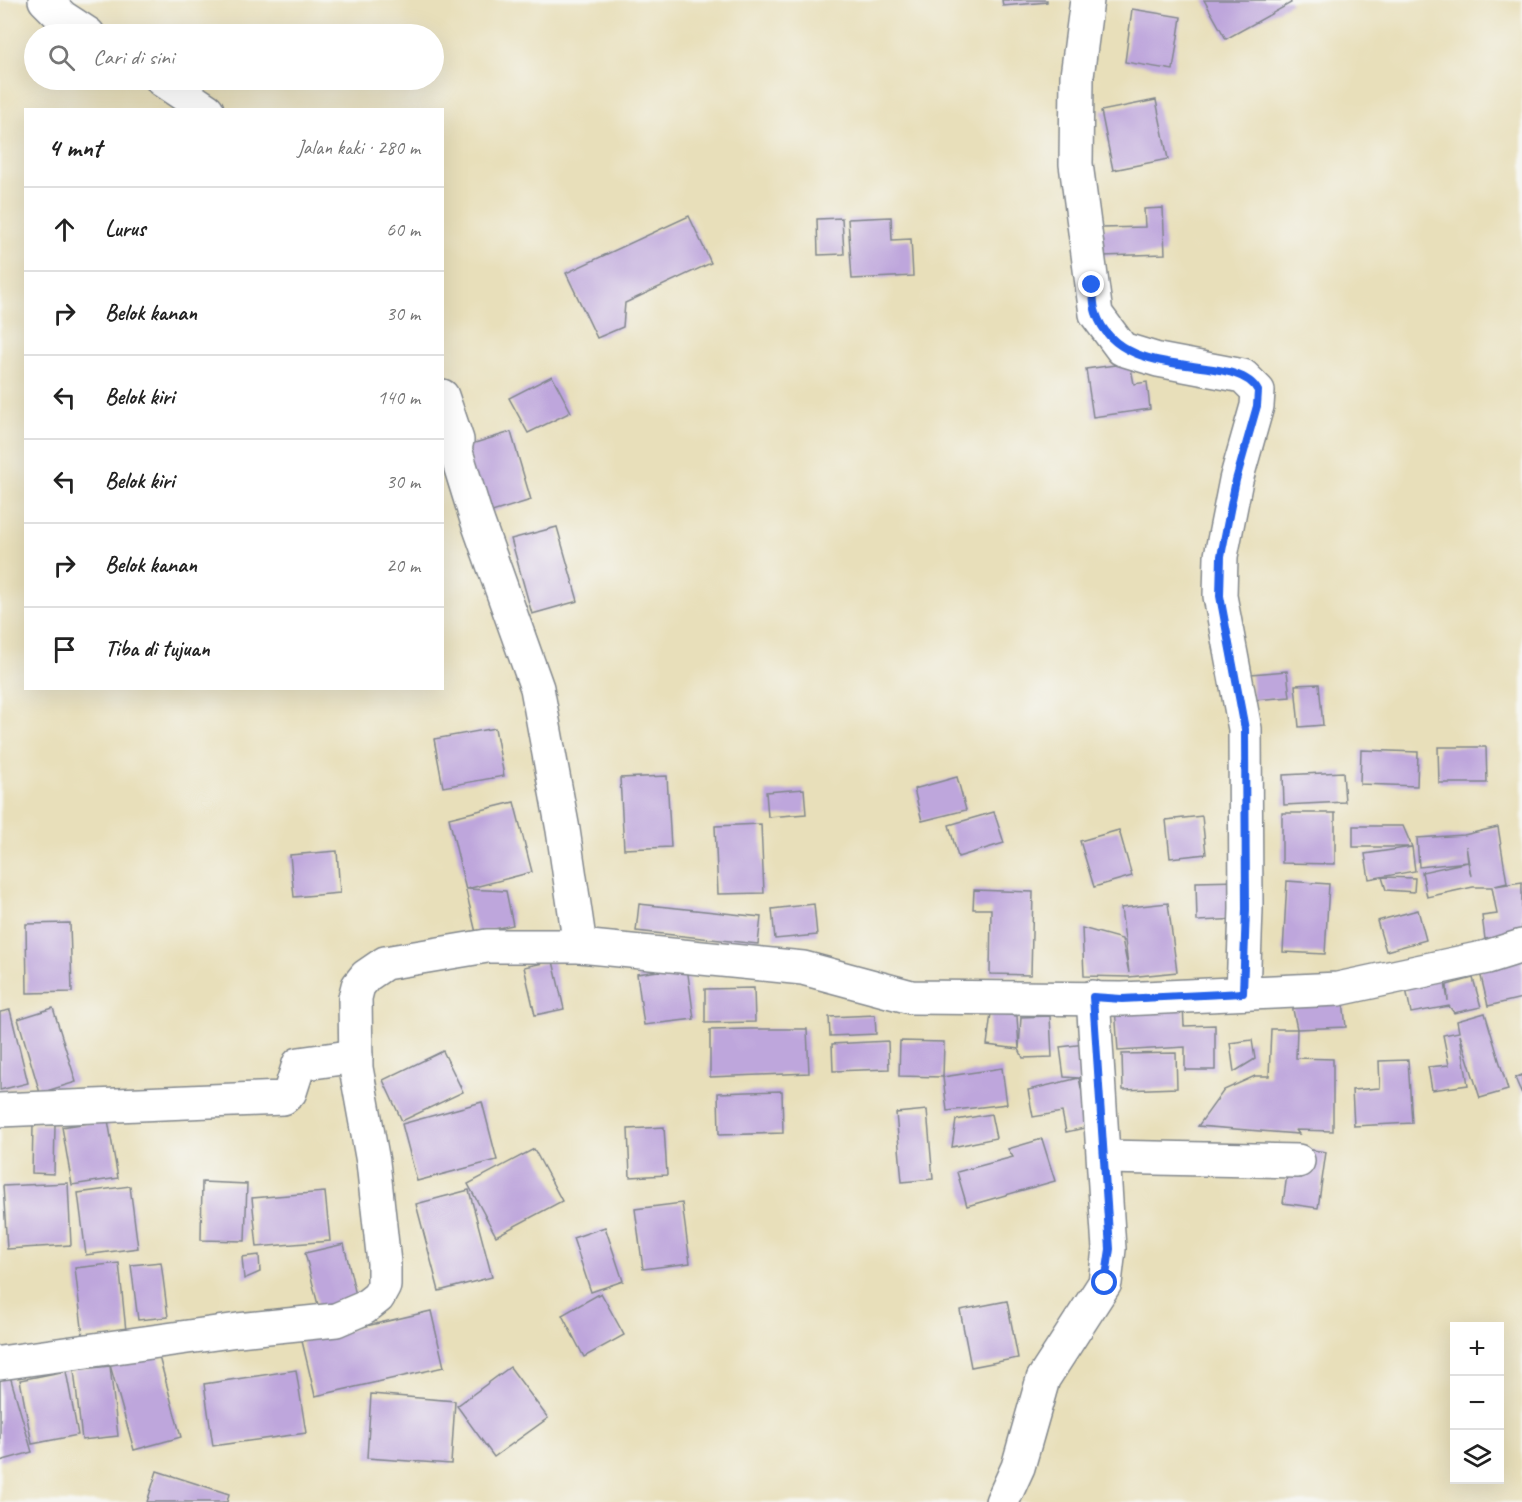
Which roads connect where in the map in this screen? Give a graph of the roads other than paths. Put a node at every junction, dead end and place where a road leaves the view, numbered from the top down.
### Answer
1 (45, 0) edge
2 (1087, 0) edge
3 (73, 24) edge
4 (177, 90) edge
5 (204, 108) edge
6 (444, 402) edge
7 (580, 946) junction
8 (1522, 946) edge
9 (1243, 993) junction
10 (1093, 997) junction
11 (356, 1056) junction
12 (0, 1110) edge
13 (1105, 1157) junction
14 (1298, 1161) dead end
15 (0, 1363) edge
16 (1002, 1502) edge

1 - 3 street
2 - 9 street
4 - 5 street
6 - 7 street
7 - 10 street
7 - 11 street
8 - 9 street
9 - 10 street
10 - 13 street
11 - 12 street
11 - 15 street
13 - 14 street
13 - 16 street

